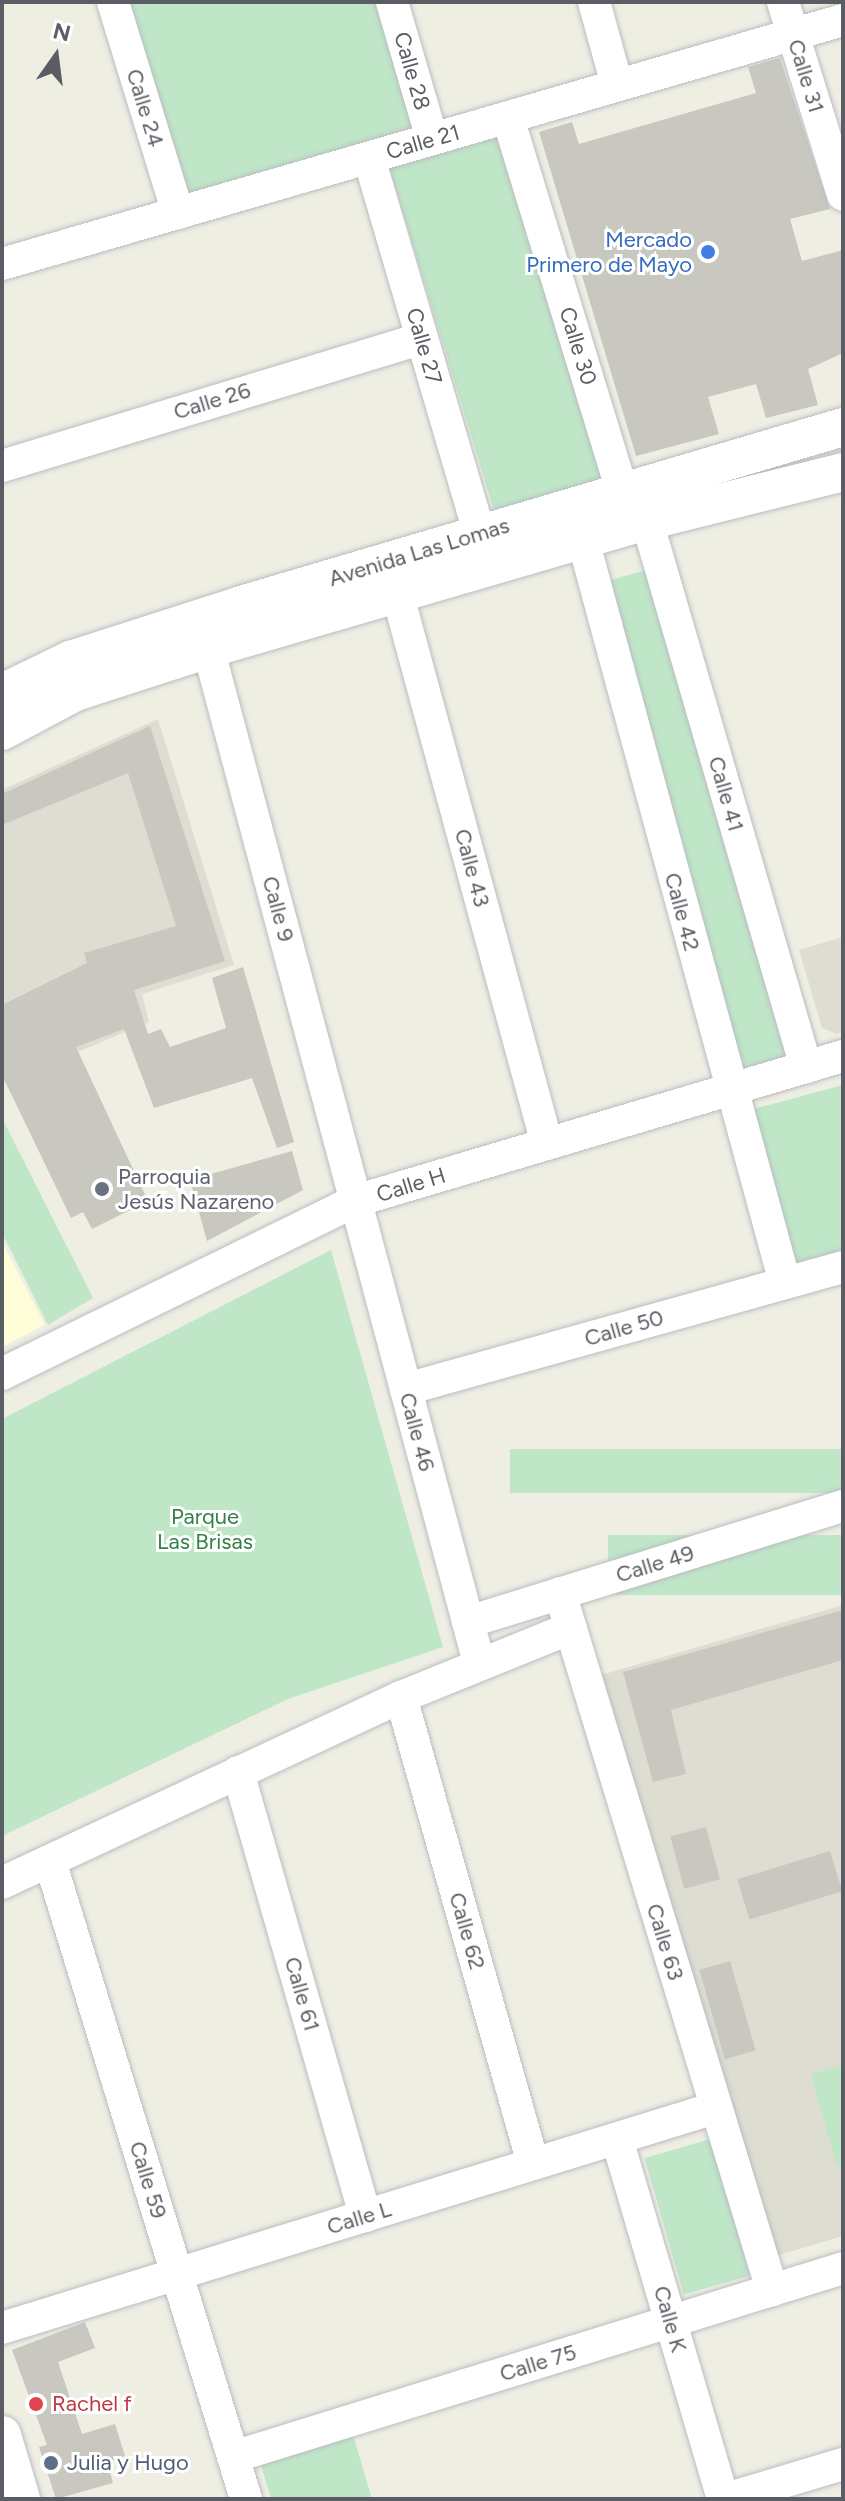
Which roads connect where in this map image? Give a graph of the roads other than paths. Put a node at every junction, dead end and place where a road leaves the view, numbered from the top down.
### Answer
1 (113, 2) edge
2 (392, 2) edge
3 (594, 2) edge
4 (783, 2) edge
5 (843, 20) edge
6 (793, 34) junction
7 (617, 85) junction
8 (508, 118) junction
9 (432, 139) junction
10 (369, 158) junction
11 (843, 195) edge
12 (178, 213) junction
13 (3, 261) edge
14 (422, 338) junction
15 (843, 427) edge
16 (2, 466) edge
17 (843, 472) edge
18 (622, 491) junction
19 (647, 521) junction
20 (480, 535) junction
21 (583, 540) junction
22 (397, 592) junction
23 (204, 633) junction
24 (2, 693) edge
25 (2, 731) edge
26 (843, 1056) edge
27 (806, 1067) junction
28 (729, 1090) junction
29 (547, 1144) junction
30 (355, 1201) junction
31 (843, 1267) edge
32 (785, 1283) junction
33 (2, 1374) edge
34 (406, 1389) junction
35 (843, 1506) edge
36 (560, 1593) junction
37 (468, 1622) junction
38 (571, 1628) junction
39 (479, 1663) junction
40 (401, 1697) junction
41 (238, 1772) junction
42 (50, 1861) junction
43 (2, 1883) edge
44 (715, 2108) junction
45 (617, 2139) junction
46 (533, 2164) junction
47 (365, 2216) junction
48 (843, 2268) edge
49 (177, 2274) junction
50 (772, 2290) junction
51 (671, 2322) junction
52 (2, 2328) edge
53 (2, 2435) edge
54 (233, 2457) junction
55 (843, 2466) edge
56 (21, 2499) edge
57 (246, 2499) edge
58 (725, 2499) edge

1 - 12 street, Calle 24
2 - 9 street, Calle 28
3 - 7 street
4 - 6 street, Calle 31
5 - 6 street, Calle 21
6 - 7 street, Calle 21
6 - 11 street, Calle 31
7 - 8 street, Calle 21
8 - 9 street, Calle 21
8 - 18 street, Calle 30
9 - 10 street, Calle 21
10 - 12 street, Calle 21
10 - 14 street, Calle 27
12 - 13 street, Calle 21
14 - 16 street, Calle 26
14 - 20 street, Calle 27
15 - 18 street, Avenida Las Lomas
17 - 19 street, Avenida Las Lomas
18 - 19 street, Calle 30
18 - 20 street, Avenida Las Lomas
19 - 21 street, Avenida Las Lomas
19 - 27 street, Calle 41
20 - 23 street, Avenida Las Lomas
21 - 22 street, Avenida Las Lomas
21 - 28 street, Calle 42
22 - 23 street, Avenida Las Lomas
22 - 29 street, Calle 43
23 - 24 street, Avenida Las Lomas
23 - 25 street, Avenida Las Lomas
23 - 30 street, Calle 9
26 - 27 street, Calle H
27 - 28 street, Calle H
28 - 29 street, Calle H
28 - 32 street, Calle 42
29 - 30 street, Calle H
30 - 33 street, Calle H
30 - 34 street, Calle 46
31 - 32 street, Calle 50
32 - 34 street, Calle 50
34 - 37 street, Calle 46
35 - 36 street, Calle 49
36 - 37 street, Calle 49
36 - 38 street, Calle 63
37 - 39 street, Calle 46
38 - 39 street
38 - 44 street, Calle 63
39 - 40 street
40 - 41 street
40 - 46 street, Calle 62
41 - 42 street
41 - 47 street, Calle 61
42 - 43 street
42 - 49 street, Calle 59
44 - 45 street, Calle L
44 - 50 street, Calle 63
45 - 46 street, Calle L
45 - 51 street, Calle K
46 - 47 street, Calle L
47 - 49 street, Calle L
48 - 50 street, Calle 75
49 - 52 street, Calle L
49 - 54 street, Calle 59
50 - 51 street, Calle 75
51 - 54 street, Calle 75
51 - 58 street, Calle K
53 - 56 street
54 - 57 street, Calle 59
55 - 58 street

